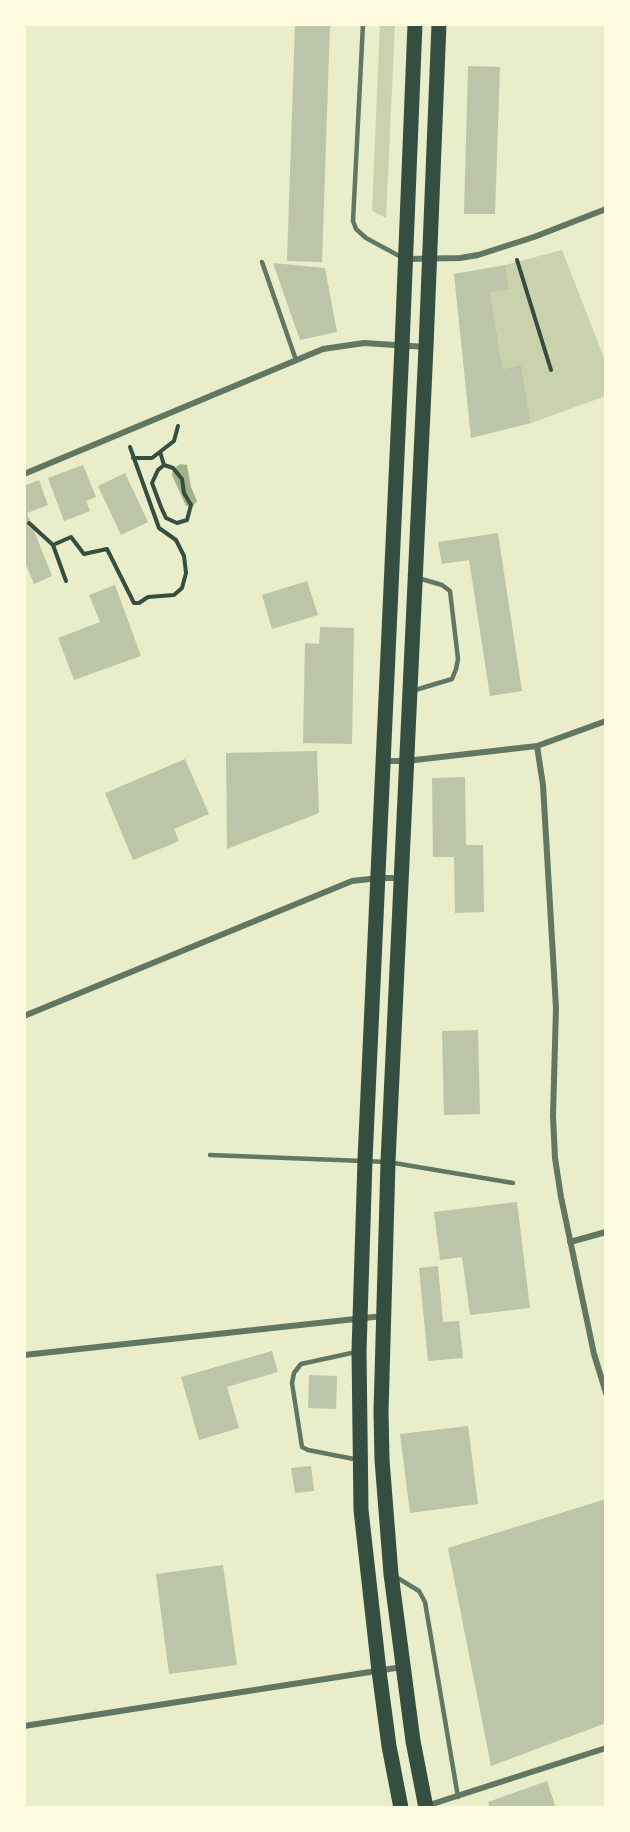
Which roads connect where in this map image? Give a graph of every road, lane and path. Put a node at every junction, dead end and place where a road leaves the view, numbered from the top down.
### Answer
1 (363, 24) edge
2 (415, 24) edge
3 (439, 24) edge
4 (606, 209) edge
5 (513, 244) junction
6 (405, 259) junction
7 (429, 260) junction
8 (262, 262) dead end
9 (402, 346) junction
10 (426, 347) junction
11 (296, 360) junction
12 (551, 370) dead end
13 (179, 423) dead end
14 (129, 444) dead end
15 (160, 452) junction
16 (134, 458) junction
17 (164, 465) junction
18 (24, 474) edge
19 (29, 523) dead end
20 (53, 545) junction
21 (415, 577) junction
22 (66, 581) dead end
23 (410, 692) junction
24 (606, 722) edge
25 (537, 746) junction
26 (383, 761) junction
27 (406, 761) junction
28 (379, 878) junction
29 (401, 878) junction
30 (24, 1016) edge
31 (210, 1155) dead end
32 (365, 1160) junction
33 (388, 1162) junction
34 (513, 1183) dead end
35 (606, 1232) edge
36 (570, 1242) junction
37 (383, 1316) junction
38 (359, 1317) junction
39 (359, 1351) junction
40 (24, 1354) edge
41 (606, 1393) edge
42 (359, 1461) junction
43 (391, 1574) junction
44 (403, 1667) junction
45 (379, 1671) junction
46 (24, 1726) edge
47 (606, 1748) edge
48 (458, 1797) junction
49 (426, 1807) edge
50 (401, 1808) edge

1 - 6 lane
2 - 6 main road
3 - 7 main road
4 - 5 street
5 - 7 street
5 - 12 path
6 - 7 street
6 - 9 main road
7 - 10 main road
8 - 11 lane
9 - 10 street
9 - 11 street
9 - 26 main road
10 - 21 main road
11 - 18 street
13 - 15 path
14 - 16 path
15 - 16 path
15 - 17 path
16 - 20 path
17 - 17 path
19 - 20 path
20 - 22 path
21 - 23 main road
21 - 23 lane
23 - 27 main road
24 - 25 street
25 - 27 street
25 - 36 street
26 - 27 street
26 - 28 main road
27 - 29 main road
28 - 29 street
28 - 30 street
28 - 32 main road
29 - 33 main road
31 - 32 lane
32 - 33 lane
32 - 38 main road
33 - 34 lane
33 - 37 main road
35 - 36 street
36 - 41 street
37 - 38 street
37 - 43 main road
38 - 39 main road
38 - 40 street
39 - 42 main road
39 - 42 lane
42 - 45 main road
43 - 44 main road
43 - 48 lane
44 - 45 street
44 - 49 main road
45 - 46 street
45 - 50 main road
47 - 48 street
48 - 49 street

